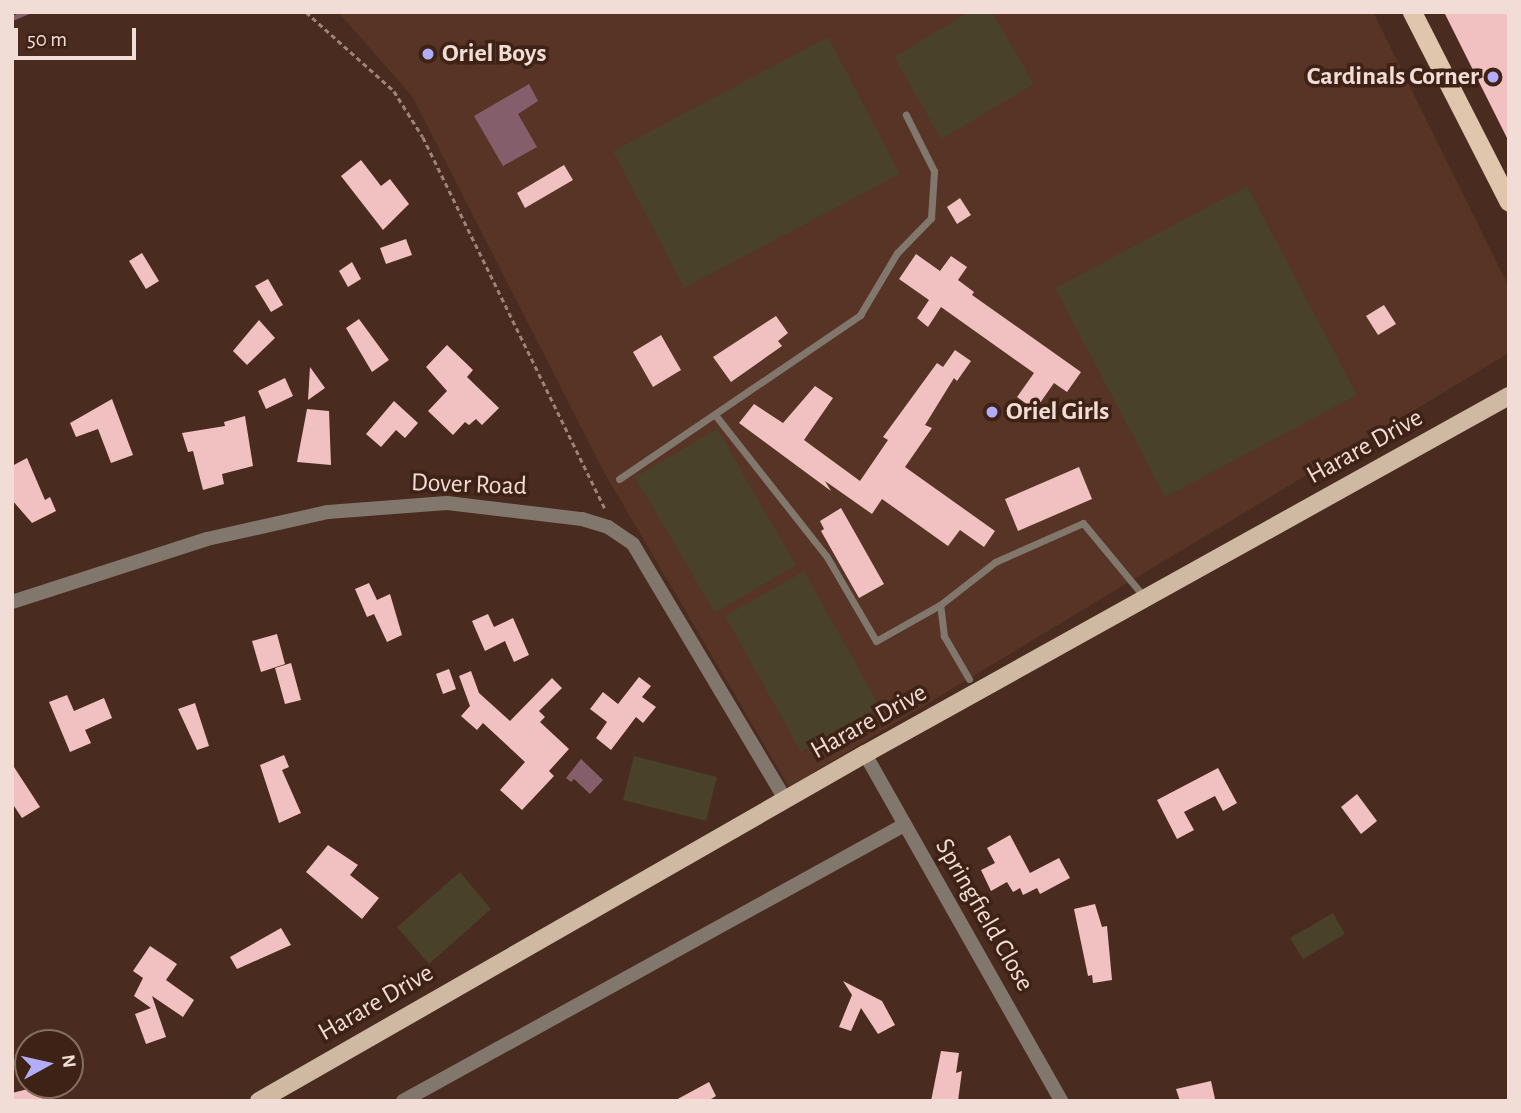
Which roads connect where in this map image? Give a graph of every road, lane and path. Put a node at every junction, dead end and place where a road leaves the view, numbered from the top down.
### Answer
1 (306, 12) edge
2 (1412, 12) edge
3 (906, 115) dead end
4 (1509, 202) edge
5 (1509, 396) edge
6 (716, 416) junction
7 (619, 479) dead end
8 (616, 532) junction
9 (1146, 599) junction
10 (12, 602) edge
11 (940, 606) junction
12 (969, 679) dead end
13 (865, 754) junction
14 (785, 799) junction
15 (904, 825) junction
16 (259, 1101) edge
17 (403, 1101) edge
18 (1061, 1101) edge

1 - 8 path
2 - 4 highway
3 - 6 lane
5 - 9 main road, Harare Drive
6 - 7 lane
6 - 11 lane
8 - 10 street, Dover Road
8 - 14 street, Dover Road
9 - 11 lane
9 - 13 main road, Harare Drive
11 - 12 lane
13 - 14 main road, Harare Drive
13 - 15 street, Springfield Close
14 - 16 main road, Harare Drive
15 - 17 street
15 - 18 street, Springfield Close

